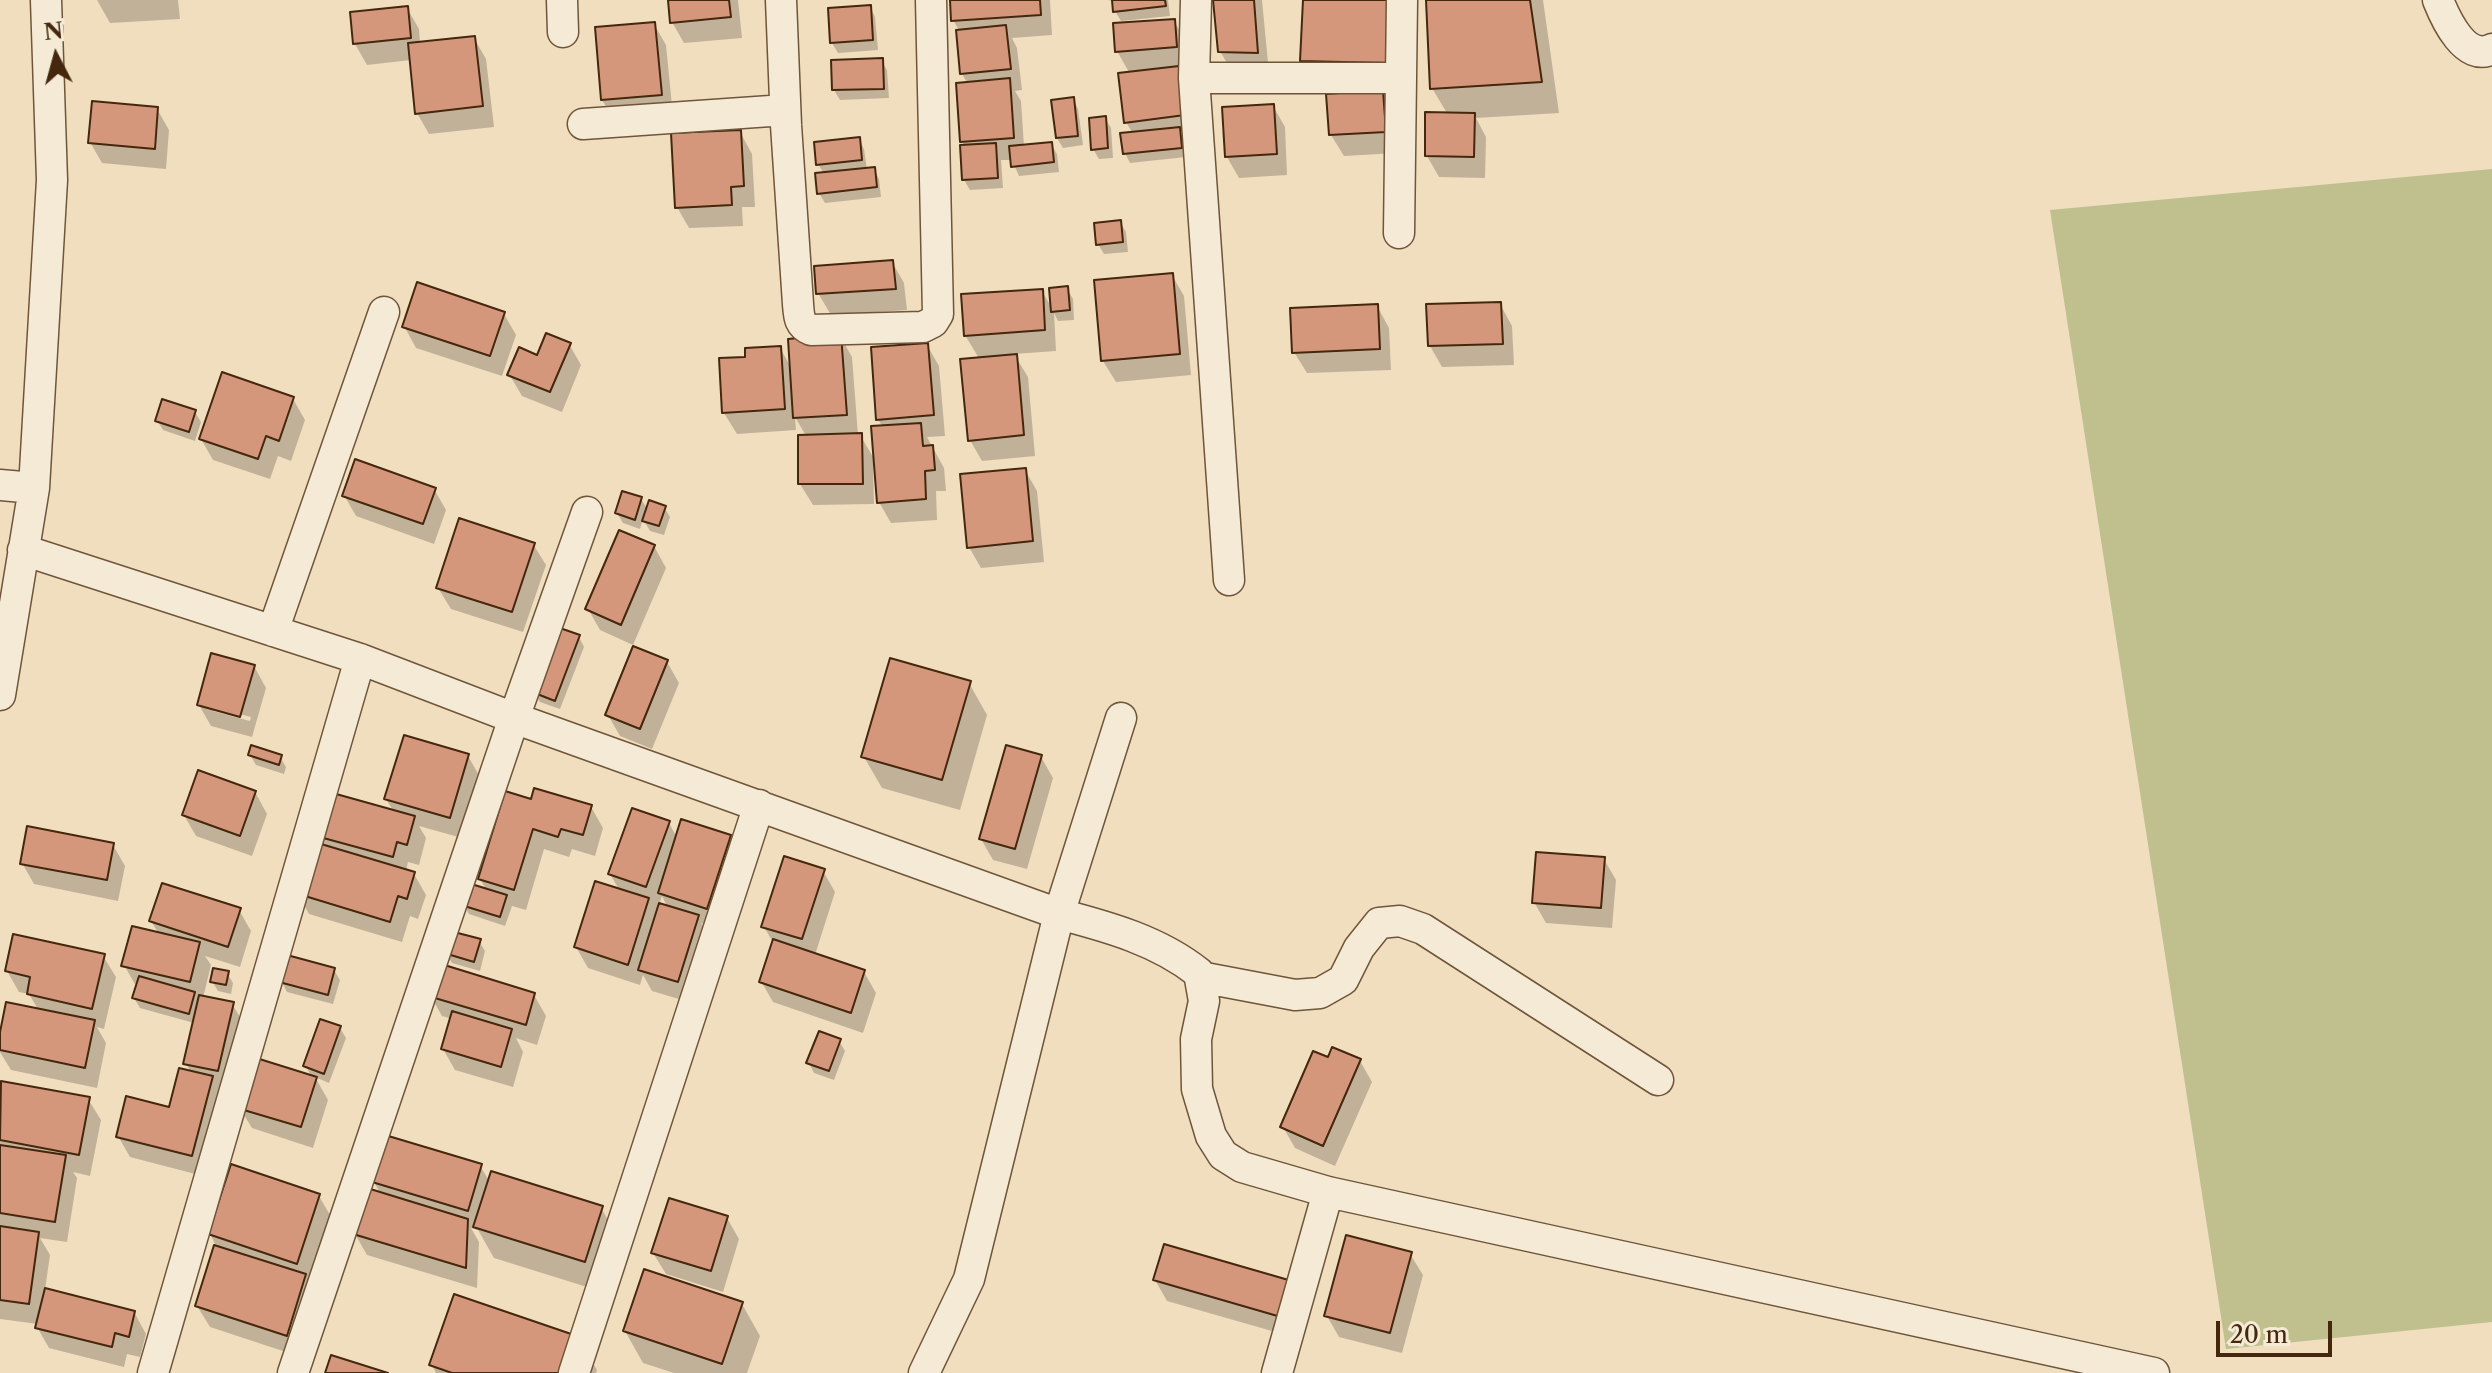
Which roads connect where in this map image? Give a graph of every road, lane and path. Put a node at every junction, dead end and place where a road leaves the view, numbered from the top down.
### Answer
1 (562, 0) edge
2 (781, 0) edge
3 (931, 0) edge
4 (1196, 0) edge
5 (1402, 0) edge
6 (2438, 0) edge
7 (46, 1) edge
8 (563, 32) dead end
9 (2492, 49) edge
10 (1194, 78) junction
11 (1399, 78) junction
12 (785, 110) junction
13 (583, 124) dead end
14 (1399, 233) dead end
15 (384, 312) dead end
16 (0, 485) edge
17 (34, 488) junction
18 (587, 512) dead end
19 (23, 550) junction
20 (1229, 580) dead end
21 (273, 631) junction
22 (360, 659) junction
23 (0, 695) edge
24 (514, 718) junction
25 (1121, 718) dead end
26 (759, 805) junction
27 (1059, 914) junction
28 (1200, 977) junction
29 (1658, 1080) dead end
30 (1328, 1192) junction
31 (153, 1373) edge
32 (293, 1373) edge
33 (574, 1373) edge
34 (924, 1373) edge
35 (1277, 1373) edge
36 (2154, 1373) edge

1 - 8 street
2 - 12 street
3 - 12 street
4 - 10 street
5 - 11 street
6 - 9 street
7 - 17 street
10 - 11 street
10 - 20 street
11 - 14 street
12 - 13 street
15 - 21 street
16 - 17 street
17 - 19 street
18 - 24 street
19 - 21 street
19 - 23 street
21 - 22 street
22 - 24 street
22 - 31 street
24 - 26 street
24 - 32 street
25 - 27 street
26 - 27 street
26 - 33 street
27 - 28 street
27 - 34 street
28 - 29 street
28 - 30 street
30 - 35 street
30 - 36 street

